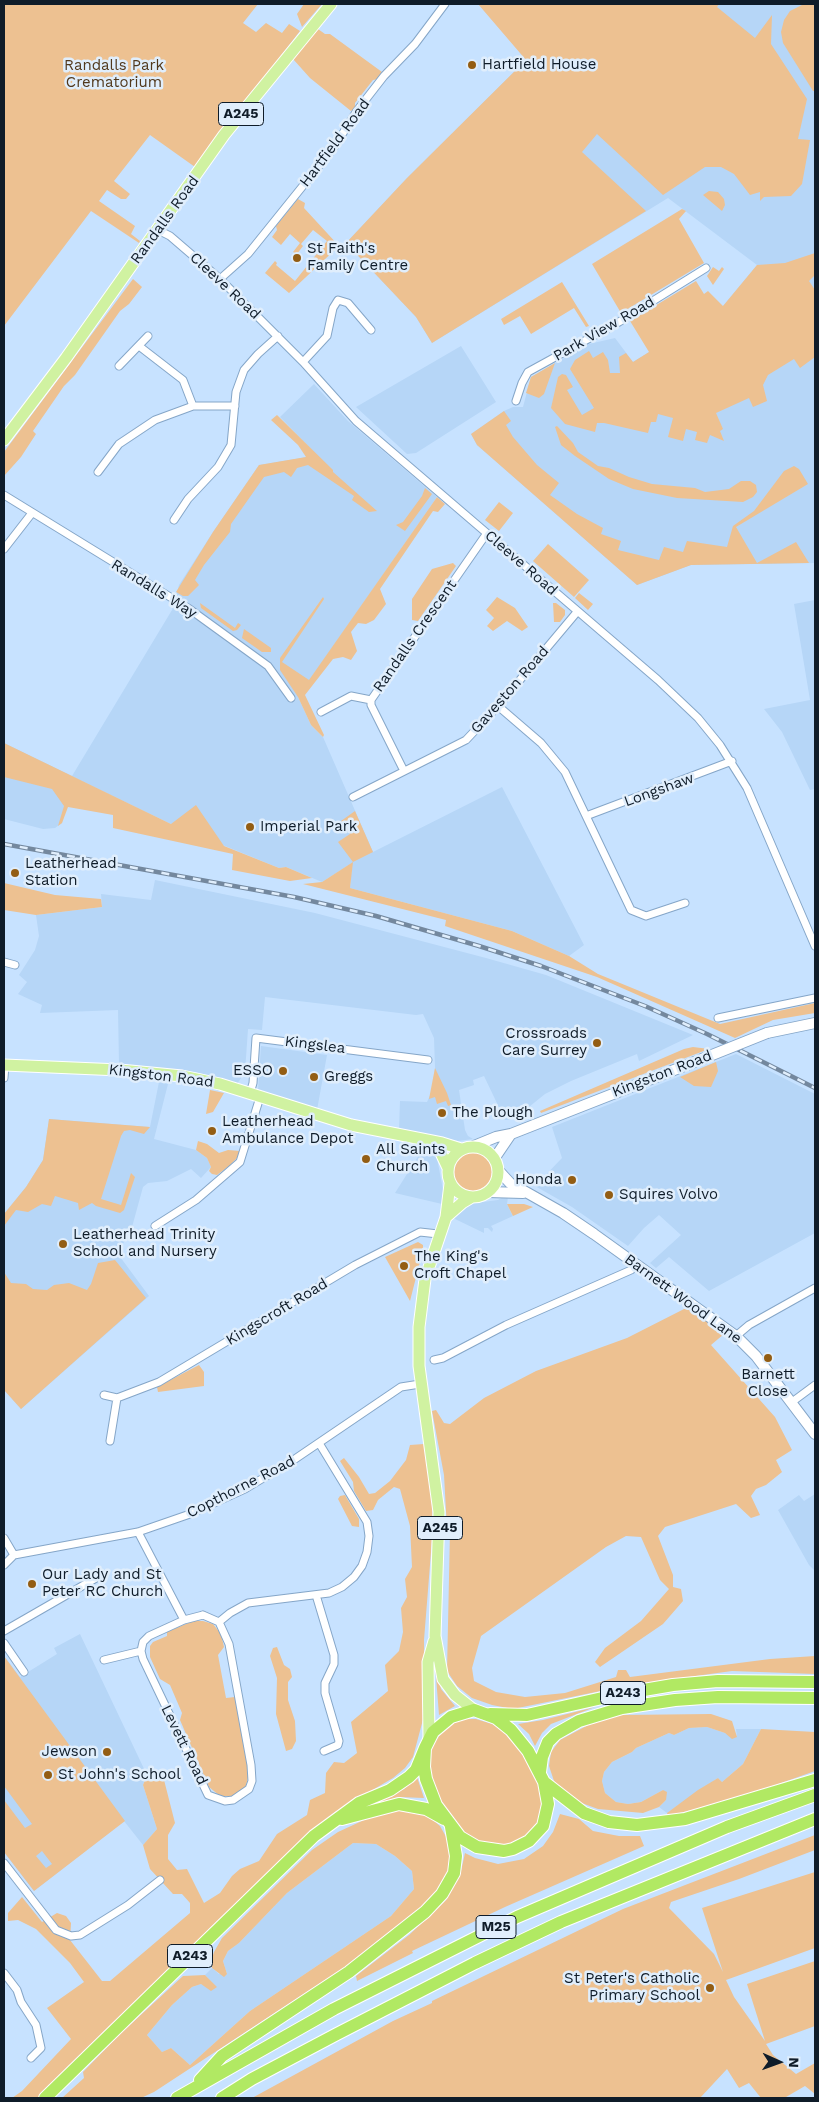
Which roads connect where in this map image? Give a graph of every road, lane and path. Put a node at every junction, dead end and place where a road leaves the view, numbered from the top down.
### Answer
1 (331, 4) edge
2 (445, 4) edge
3 (158, 230) junction
4 (706, 268) dead end
5 (220, 279) junction
6 (371, 330) dead end
7 (148, 336) dead end
8 (278, 336) junction
9 (139, 346) junction
10 (303, 362) junction
11 (119, 366) dead end
12 (516, 401) dead end
13 (193, 406) junction
14 (235, 406) junction
15 (4, 440) edge
16 (98, 472) dead end
17 (4, 495) edge
18 (32, 513) junction
19 (174, 520) dead end
20 (487, 534) junction
21 (4, 549) edge
22 (576, 612) junction
23 (291, 698) dead end
24 (371, 700) junction
25 (498, 706) junction
26 (321, 712) dead end
27 (732, 761) junction
28 (404, 771) junction
29 (353, 797) dead end
30 (586, 816) junction
31 (685, 903) dead end
32 (815, 946) edge
33 (4, 962) edge
34 (15, 965) dead end
35 (815, 998) edge
36 (718, 1018) dead end
37 (815, 1023) edge
38 (428, 1060) dead end
39 (4, 1065) edge
40 (4, 1078) edge
41 (255, 1095) junction
42 (511, 1134) junction
43 (429, 1141) junction
44 (474, 1146) junction
45 (462, 1149) junction
46 (496, 1164) junction
47 (448, 1168) junction
48 (450, 1184) junction
49 (488, 1192) junction
50 (524, 1193) junction
51 (472, 1197) junction
52 (446, 1217) junction
53 (155, 1226) dead end
54 (438, 1234) junction
55 (637, 1264) junction
56 (815, 1288) edge
57 (736, 1336) junction
58 (434, 1360) dead end
59 (420, 1384) junction
60 (815, 1385) edge
61 (104, 1395) dead end
62 (117, 1398) junction
63 (792, 1402) junction
64 (815, 1434) edge
65 (110, 1441) dead end
66 (319, 1443) junction
67 (138, 1532) junction
68 (4, 1538) edge
69 (14, 1555) junction
70 (4, 1565) edge
71 (104, 1574) dead end
72 (316, 1595) junction
73 (184, 1620) junction
74 (219, 1622) junction
75 (4, 1631) edge
76 (435, 1636) junction
77 (4, 1643) edge
78 (141, 1650) junction
79 (104, 1660) dead end
80 (24, 1672) dead end
81 (815, 1682) edge
82 (815, 1698) edge
83 (474, 1710) junction
84 (488, 1714) junction
85 (427, 1743) junction
86 (324, 1751) dead end
87 (542, 1777) junction
88 (815, 1780) edge
89 (815, 1795) edge
90 (815, 1819) edge
91 (338, 1820) junction
92 (448, 1824) junction
93 (4, 1863) edge
94 (160, 1880) dead end
95 (4, 1973) edge
96 (31, 2058) dead end
97 (192, 2089) junction
98 (45, 2098) edge
99 (177, 2098) edge
100 (222, 2098) edge

1 - 3 main road, Randalls Road / A245
2 - 5 street, Hartfield Road
3 - 5 street, Cleeve Road
3 - 15 main road, Randalls Road / A245
4 - 12 street, Park View Road
5 - 8 street, Cleeve Road
6 - 10 street
7 - 9 street
8 - 10 street, Cleeve Road
8 - 14 street
9 - 11 street
9 - 13 street
10 - 20 street, Cleeve Road
13 - 14 street
13 - 16 street
14 - 19 street
17 - 18 street, Randalls Way
18 - 21 street
18 - 23 street, Randalls Way
20 - 22 street, Cleeve Road
20 - 24 street, Randalls Crescent
22 - 25 street, Gaveston Road
22 - 27 street, Cleeve Road
24 - 26 street
24 - 28 street, Randalls Crescent
25 - 28 street, Gaveston Road
25 - 30 street
27 - 30 street, Longshaw
27 - 32 street, Cleeve Road
28 - 29 street, Gaveston Road
30 - 31 street
33 - 34 street
35 - 36 street
37 - 42 street, Kingston Road, bridge
38 - 41 street, Kingslea
39 - 40 street
39 - 41 main road, Kingston Road
41 - 43 main road, Kingston Road
41 - 53 street
42 - 44 street, Kingston Road
42 - 46 street
43 - 45 main road, Kingston Road
43 - 47 main road
44 - 45 main road
44 - 46 main road
45 - 47 main road
46 - 49 main road
46 - 50 street, Barnett Wood Lane
47 - 48 main road
48 - 51 main road
48 - 52 main road, A245
49 - 50 street, Barnett Wood Lane
49 - 51 main road
50 - 55 street, Barnett Wood Lane
51 - 52 main road, A245
52 - 54 main road, A245
54 - 59 main road, A245
54 - 62 street, Kingscroft Road
55 - 57 street, Barnett Wood Lane
55 - 58 street
56 - 57 street
57 - 63 street, Barnett Wood Lane
59 - 66 street, Copthorne Road
59 - 76 main road, A245
60 - 63 street
61 - 62 street
62 - 65 street
63 - 64 street, Barnett Wood Lane
66 - 67 street, Copthorne Road
66 - 72 street
67 - 69 street, Copthorne Road
67 - 73 street
68 - 69 street
69 - 70 street
71 - 75 street
72 - 74 street
72 - 86 street
73 - 74 street
73 - 78 street
74 - 78 street, Levett Road
76 - 83 main road, A245
76 - 85 main road, A245
77 - 80 street
78 - 79 street
81 - 84 highway, A243
82 - 87 highway, A243
83 - 84 highway
83 - 85 highway
84 - 87 highway
85 - 91 highway, A243
85 - 92 highway
87 - 88 highway
87 - 92 highway
89 - 97 highway, M25
90 - 100 highway, M25
91 - 92 highway, A243
91 - 98 highway, A243
92 - 97 highway, M25
93 - 94 street
95 - 96 street
97 - 99 highway, M25

